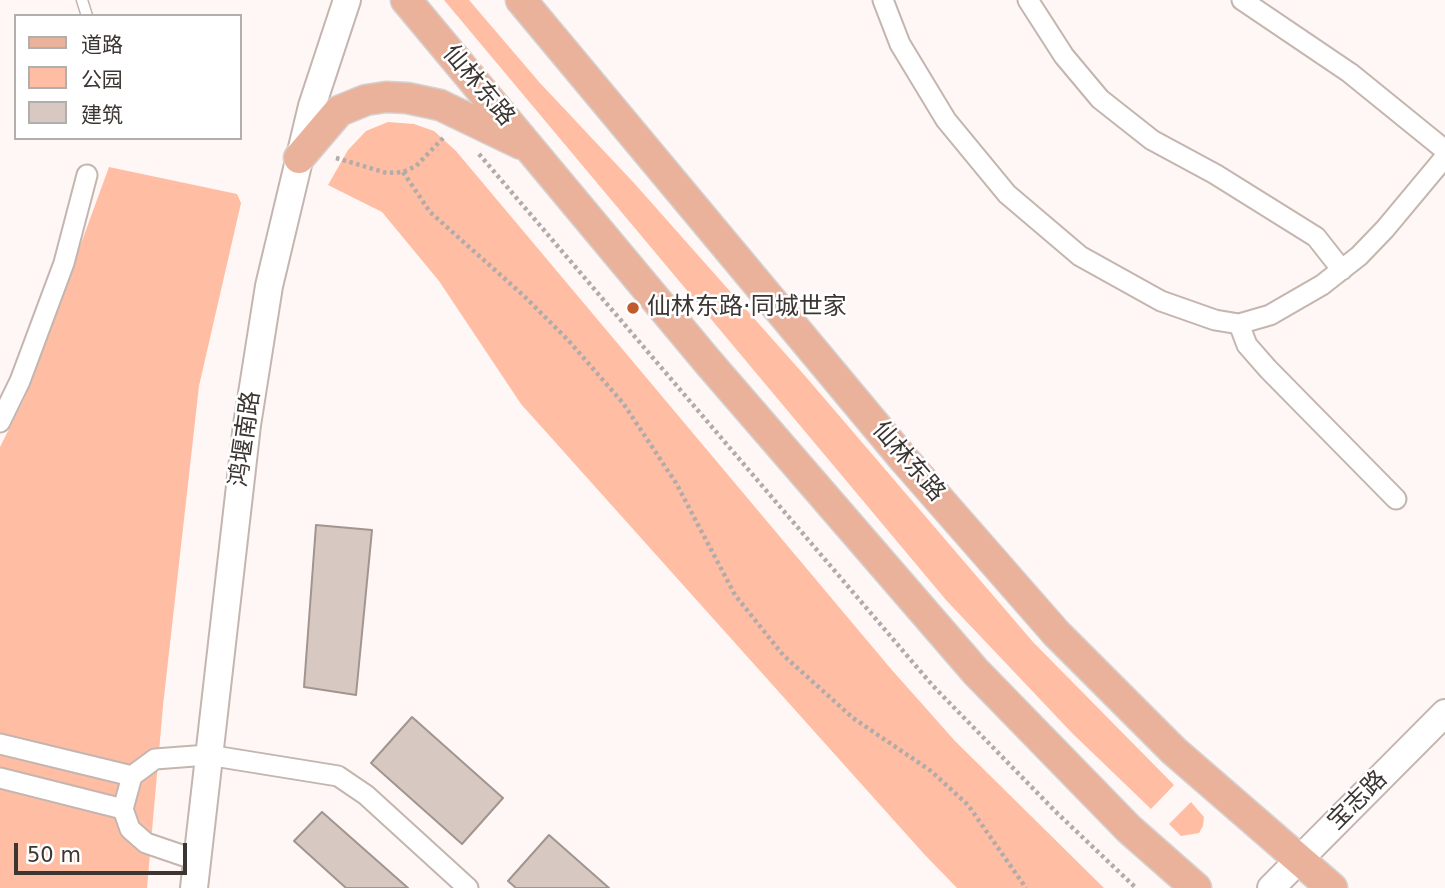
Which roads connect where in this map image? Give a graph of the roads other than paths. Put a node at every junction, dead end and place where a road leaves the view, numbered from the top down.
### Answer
1 (347, 0) edge
2 (406, 0) edge
3 (521, 0) edge
4 (883, 0) edge
5 (1028, 0) edge
6 (1242, 0) edge
7 (530, 149) junction
8 (1445, 150) edge
9 (299, 158) junction
10 (1445, 158) edge
11 (87, 175) dead end
12 (1342, 270) junction
13 (1239, 324) junction
14 (0, 422) edge
15 (1396, 499) dead end
16 (1445, 713) edge
17 (0, 744) edge
18 (208, 755) junction
19 (132, 776) junction
20 (0, 778) edge
21 (123, 809) junction
22 (196, 860) junction
23 (1298, 861) junction
24 (194, 888) edge
25 (468, 888) edge
26 (1196, 888) edge
27 (1271, 888) edge
28 (1332, 888) edge

1 - 9 street, 鸿堰南路
2 - 7 main road, 仙林东路
3 - 23 main road, 仙林东路
4 - 13 street
5 - 12 street
6 - 8 street
7 - 9 main road
7 - 26 main road, 仙林东路
9 - 18 street, 鸿堰南路
10 - 12 street
11 - 14 street
12 - 13 street
13 - 15 street
16 - 23 street, 宝志路
17 - 19 street
18 - 19 street
18 - 22 street, 鸿堰南路
18 - 25 street
19 - 21 street
20 - 21 street
21 - 22 street
22 - 24 street, 鸿堰南路
23 - 27 street, 宝志路
23 - 28 main road, 仙林东路

